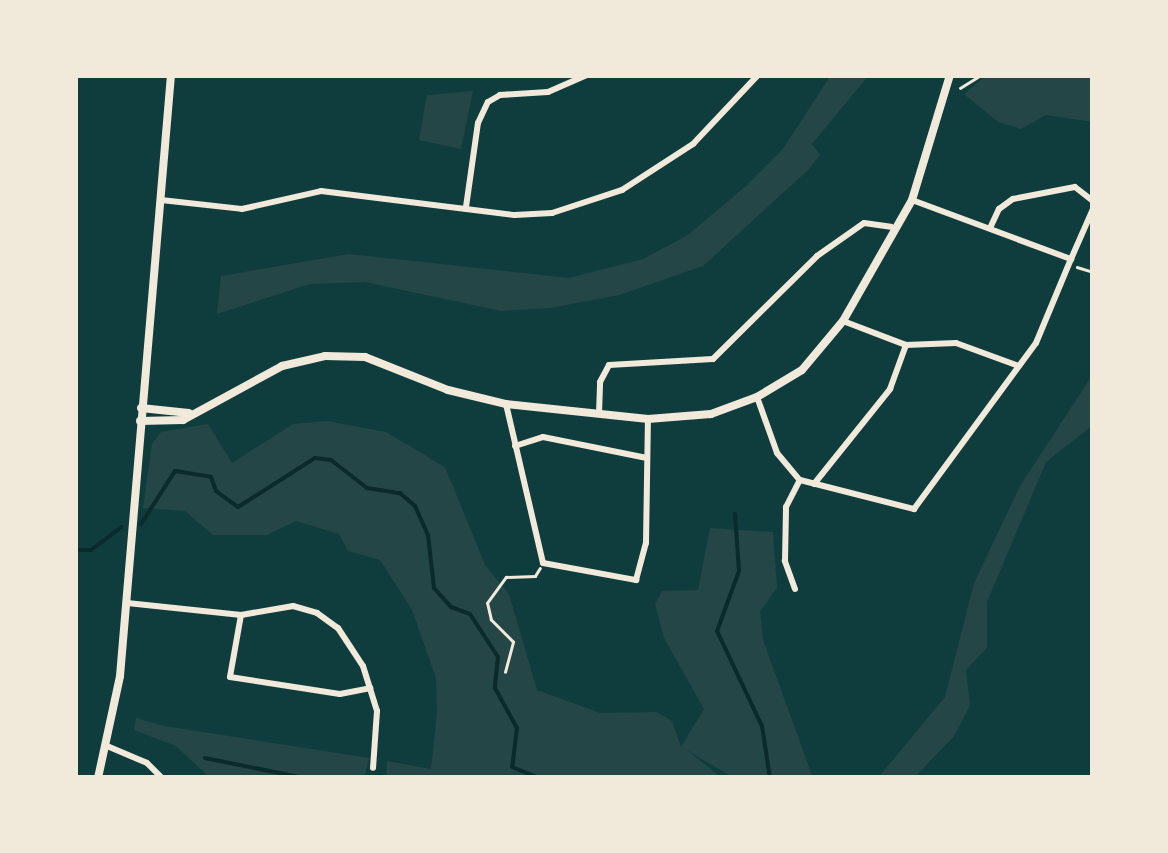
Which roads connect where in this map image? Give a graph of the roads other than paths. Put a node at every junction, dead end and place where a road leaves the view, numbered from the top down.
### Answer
1 (171, 75) edge
2 (587, 75) edge
3 (758, 75) edge
4 (950, 75) edge
5 (161, 200) junction
6 (912, 200) junction
7 (1093, 201) edge
8 (466, 207) junction
9 (1093, 210) edge
10 (991, 226) junction
11 (891, 227) junction
12 (1071, 259) junction
13 (843, 321) junction
14 (906, 345) junction
15 (1016, 365) junction
16 (757, 397) junction
17 (506, 404) junction
18 (141, 408) junction
19 (189, 413) junction
20 (599, 414) junction
21 (648, 420) junction
22 (140, 421) junction
23 (515, 446) junction
24 (647, 458) junction
25 (800, 480) junction
26 (814, 484) junction
27 (796, 589) dead end
28 (127, 603) junction
29 (241, 615) junction
30 (370, 688) junction
31 (107, 746) junction
32 (373, 768) dead end
33 (98, 778) edge
34 (162, 778) edge

1 - 5 street
2 - 8 street
3 - 8 street
4 - 6 street
5 - 8 street
5 - 18 street
6 - 10 street
6 - 11 street
7 - 10 street
9 - 12 street
10 - 12 street
11 - 13 street
11 - 20 street
12 - 15 street
13 - 14 street
13 - 16 street
14 - 15 street
14 - 26 street
15 - 26 street
16 - 21 street
16 - 25 street
17 - 19 street
17 - 20 street
17 - 23 street
18 - 19 street
18 - 22 street
19 - 22 street
20 - 21 street
21 - 24 street
22 - 28 street
23 - 24 street
23 - 24 street
25 - 26 street
25 - 27 street
28 - 29 street
28 - 31 street
29 - 30 street
29 - 30 street
30 - 32 street
31 - 33 street
31 - 34 street

